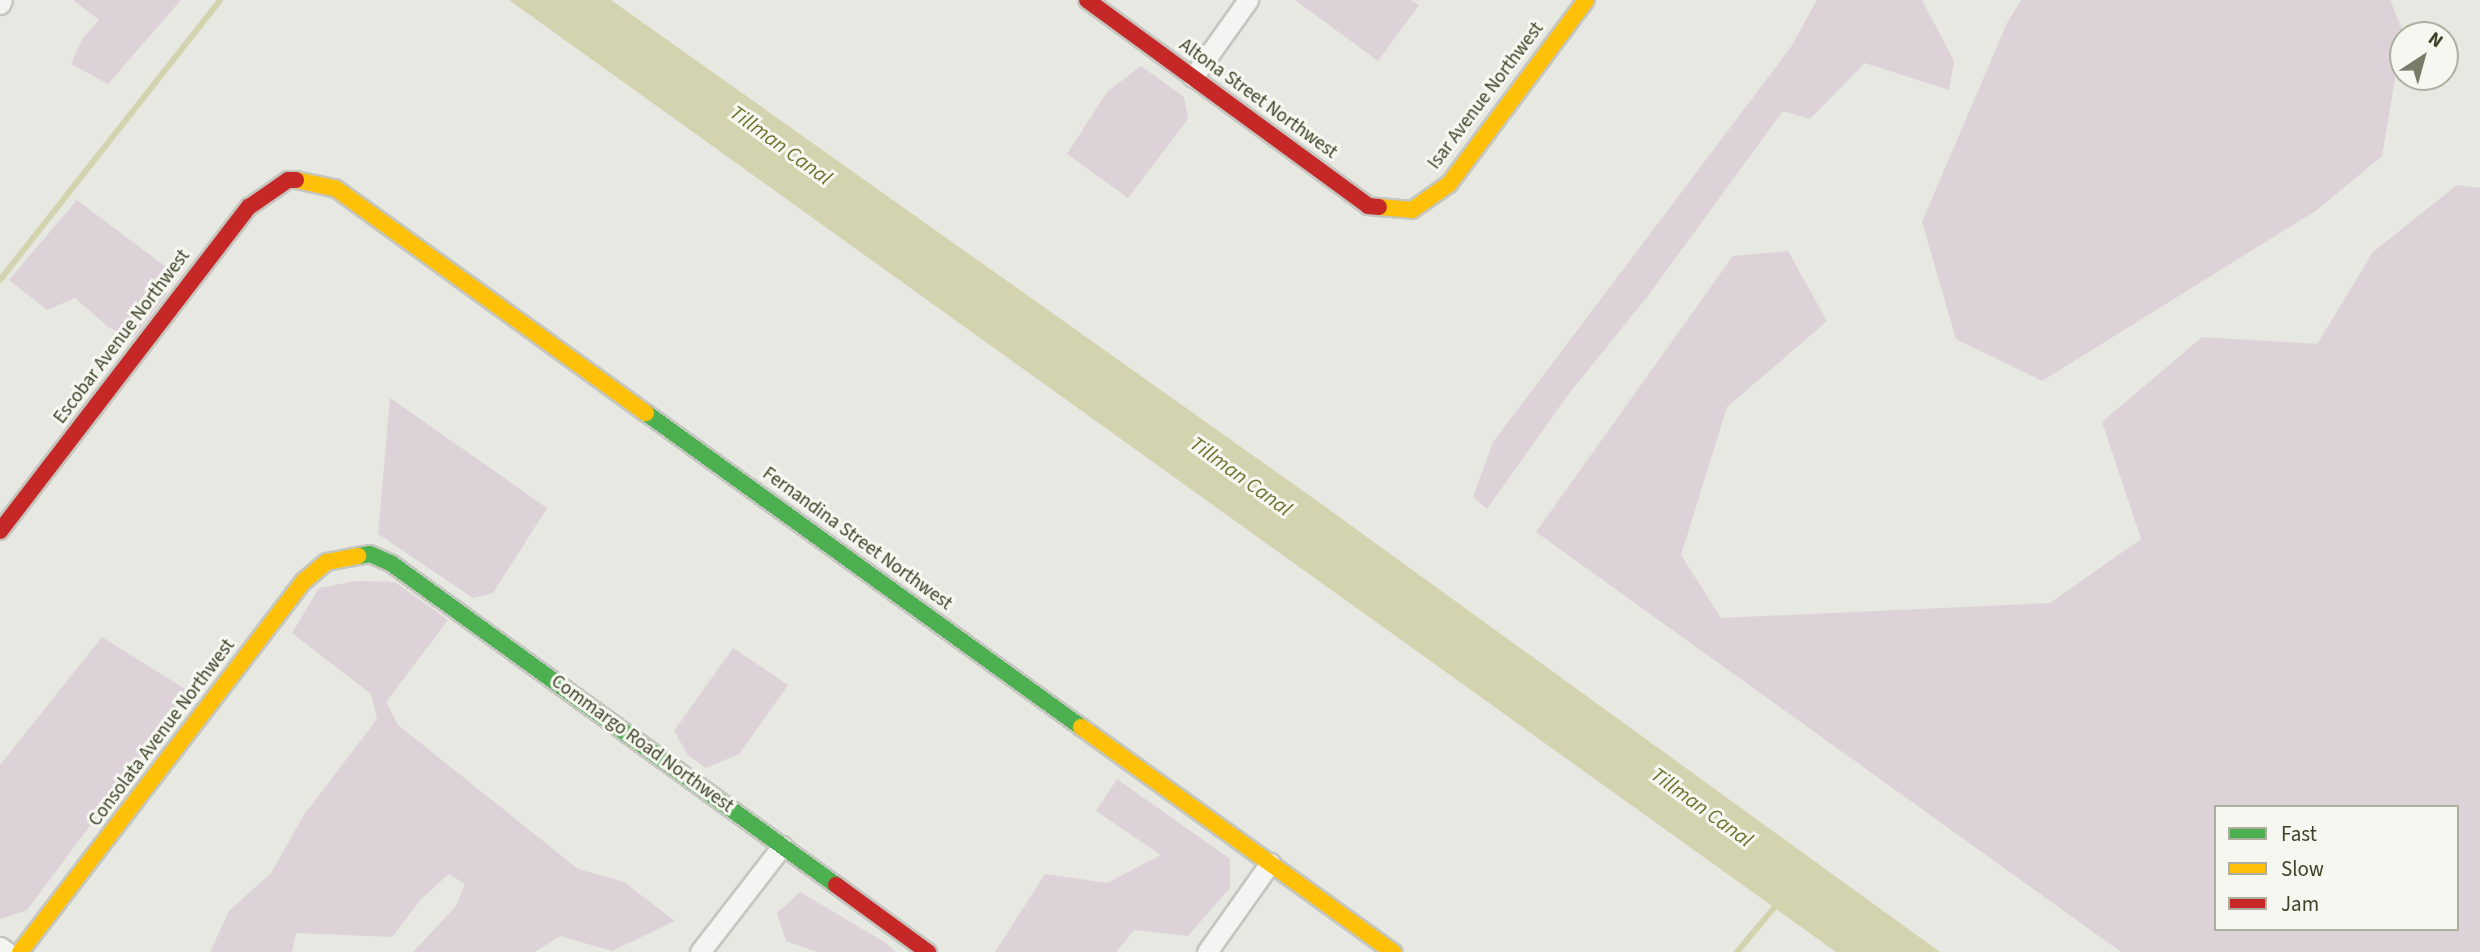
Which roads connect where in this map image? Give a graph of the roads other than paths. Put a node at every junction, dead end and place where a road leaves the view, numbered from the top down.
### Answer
1 (1087, 0) edge
2 (1248, 0) edge
3 (1586, 0) edge
4 (1193, 77) junction
5 (288, 180) joint
6 (1412, 210) joint
7 (0, 531) edge
8 (349, 554) joint
9 (782, 846) junction
10 (1270, 863) junction
11 (0, 947) edge
12 (7, 952) edge
13 (20, 952) edge
14 (700, 952) edge
15 (928, 952) edge
16 (1207, 952) edge
17 (1393, 952) edge

1 - 4 street, Altona Street Northwest
2 - 4 street
3 - 6 street, Isar Avenue Northwest
4 - 6 street, Altona Street Northwest
5 - 7 street, Escobar Avenue Northwest
5 - 10 street, Fernandina Street Northwest
8 - 9 street, Commargo Road Northwest
8 - 13 street, Consolata Avenue Northwest
9 - 14 street
9 - 15 street, Commargo Road Northwest
10 - 16 street
10 - 17 street, Fernandina Street Northwest
11 - 12 street

